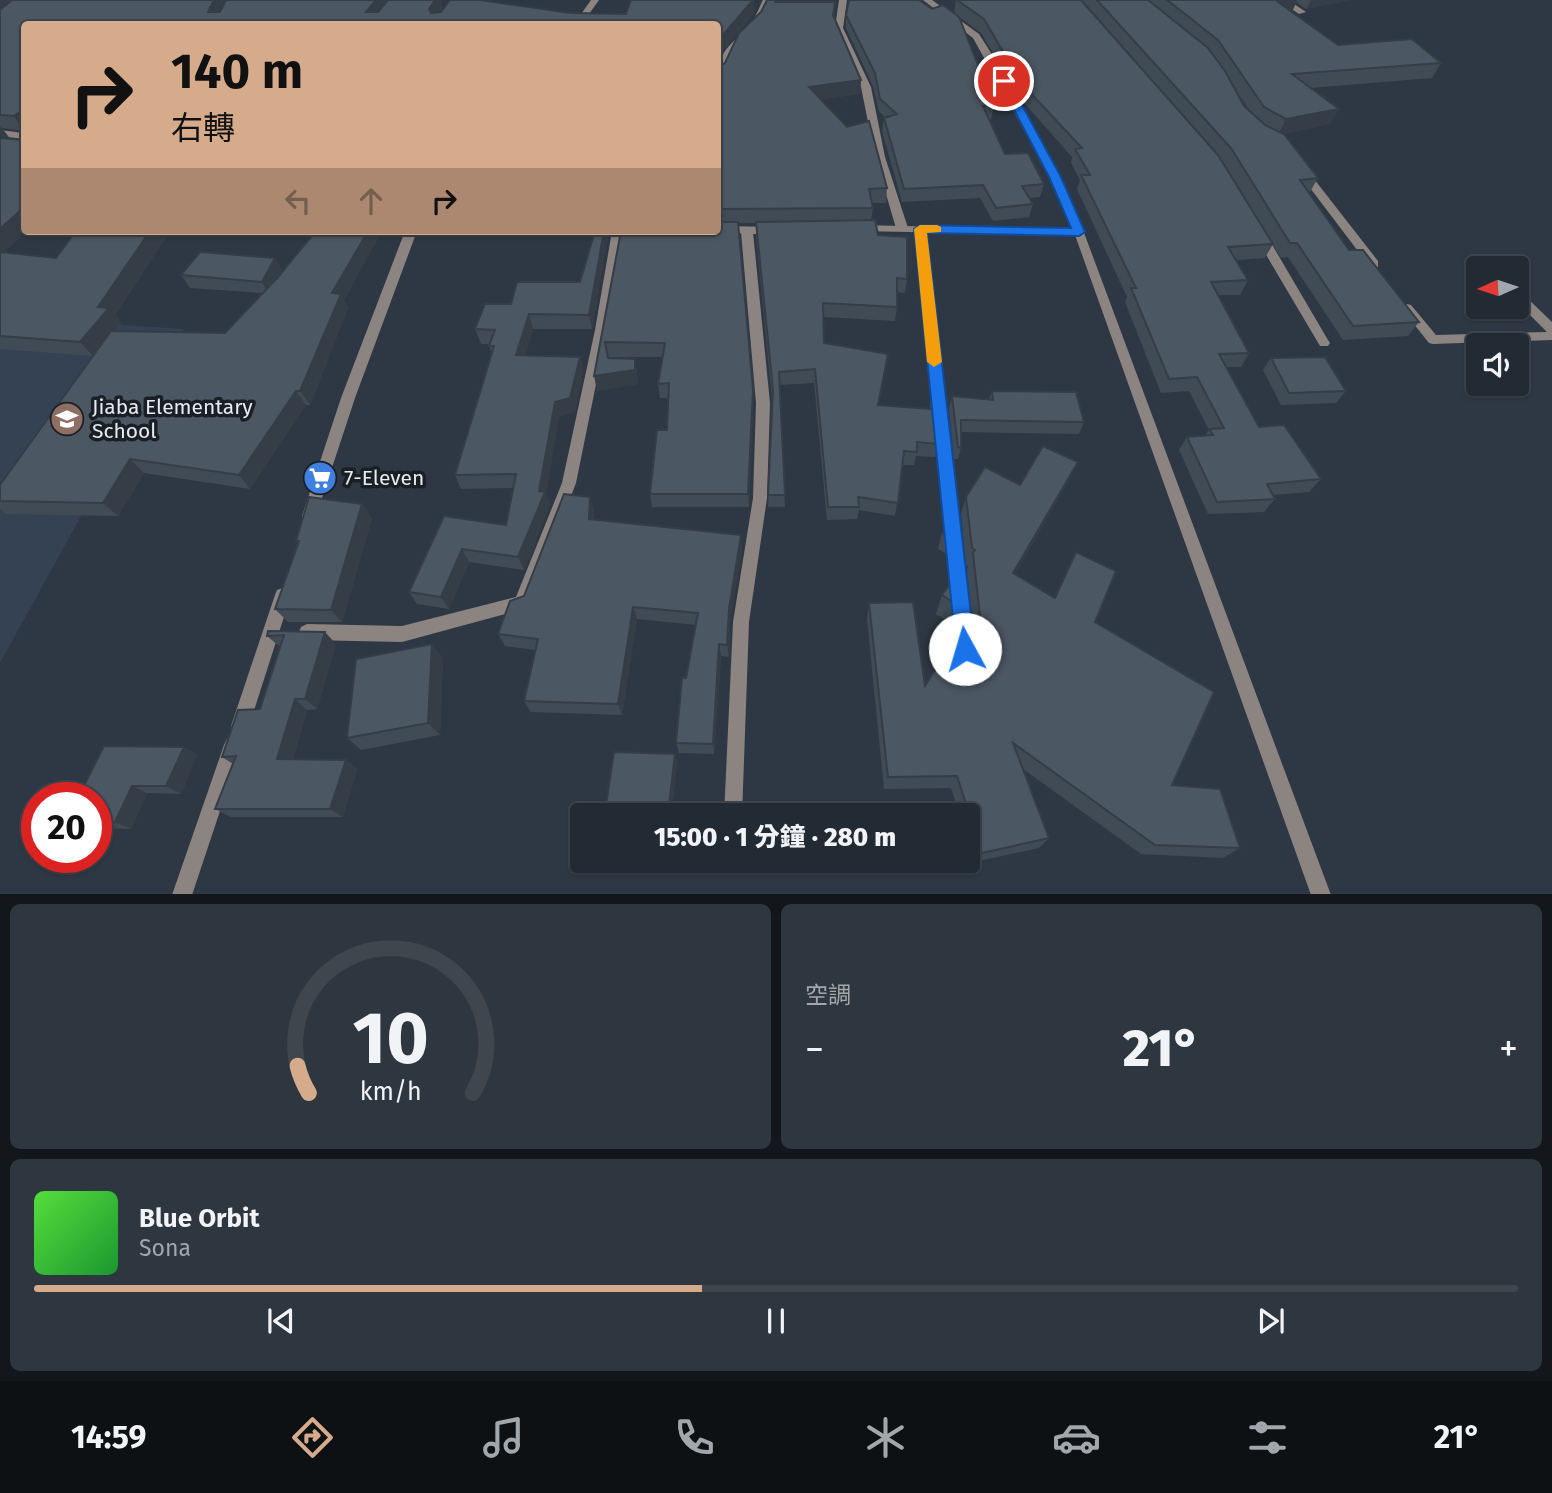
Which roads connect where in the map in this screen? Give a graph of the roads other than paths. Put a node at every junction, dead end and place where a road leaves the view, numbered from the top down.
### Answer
1 (595, 0) edge
2 (767, 0) edge
3 (843, 0) edge
4 (927, 0) edge
5 (1282, 0) edge
6 (1302, 12) dead end
7 (580, 21) edge
8 (721, 70) edge
9 (0, 133) edge
10 (21, 136) edge
11 (1299, 166) edge
12 (902, 228) junction
13 (850, 229) edge
14 (920, 229) junction
15 (1256, 229) edge
16 (721, 230) edge
17 (786, 231) edge
18 (747, 232) junction
19 (1079, 232) junction
20 (409, 235) edge
21 (617, 235) edge
22 (1384, 277) edge
23 (1401, 299) edge
24 (1530, 308) edge
25 (1552, 329) edge
26 (1552, 336) edge
27 (1324, 343) dead end
28 (306, 528) edge
29 (289, 580) edge
30 (272, 632) junction
31 (965, 649) edge
32 (734, 803) edge
33 (183, 894) edge
34 (1322, 894) edge

1 - 7 street
2 - 8 street
3 - 12 street
4 - 19 street
5 - 6 street
9 - 10 street
11 - 22 street
12 - 13 street
12 - 14 street
14 - 19 street
14 - 31 street
15 - 27 street
16 - 18 street
17 - 18 street
18 - 32 street
19 - 34 street
20 - 28 street
21 - 30 street
23 - 26 street
24 - 25 street
29 - 30 street
30 - 33 street

